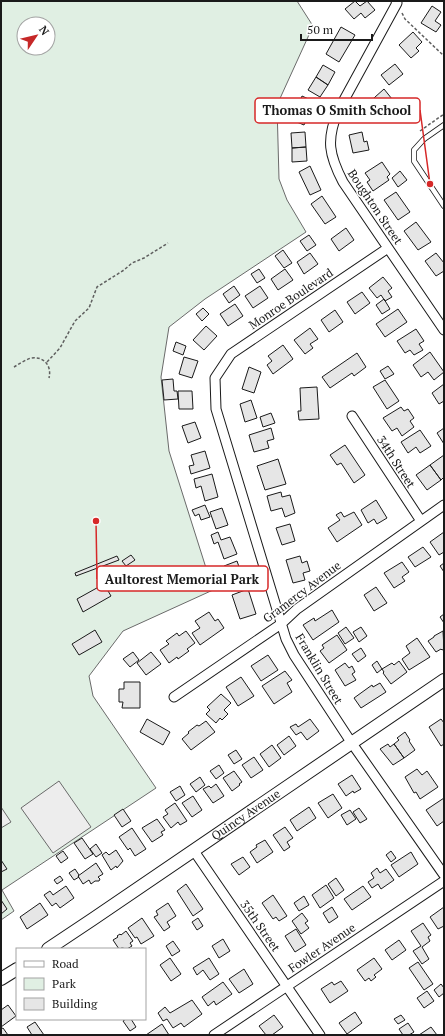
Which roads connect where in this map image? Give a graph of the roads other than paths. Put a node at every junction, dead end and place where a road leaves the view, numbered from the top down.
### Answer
1 (397, 2) edge
2 (444, 125) edge
3 (444, 206) edge
4 (388, 248) junction
5 (444, 330) edge
6 (215, 378) joint
7 (352, 416) dead end
8 (444, 505) edge
9 (420, 521) junction
10 (281, 624) junction
11 (444, 680) edge
12 (174, 697) dead end
13 (351, 742) junction
14 (194, 851) junction
15 (444, 875) edge
16 (444, 880) edge
17 (49, 948) edge
18 (16, 970) edge
19 (1, 979) edge
20 (287, 986) junction
21 (214, 1035) edge
22 (320, 1035) edge

1 - 4 street, Boughton Street
2 - 3 lane
4 - 5 street, Boughton Street
4 - 6 street, Monroe Boulevard
6 - 10 street, Franklin Street
7 - 9 street, 34th Street
8 - 9 street, Gramercy Avenue
9 - 10 street, Gramercy Avenue
10 - 12 street, Gramercy Avenue
10 - 13 street, Franklin Street
11 - 13 street, Quincy Avenue
13 - 14 street, Quincy Avenue
13 - 15 street, Franklin Street
14 - 17 street, Quincy Avenue
14 - 20 street, 35th Street
16 - 20 street, Fowler Avenue
18 - 19 street
20 - 21 street, Fowler Avenue
20 - 22 street, 35th Street

